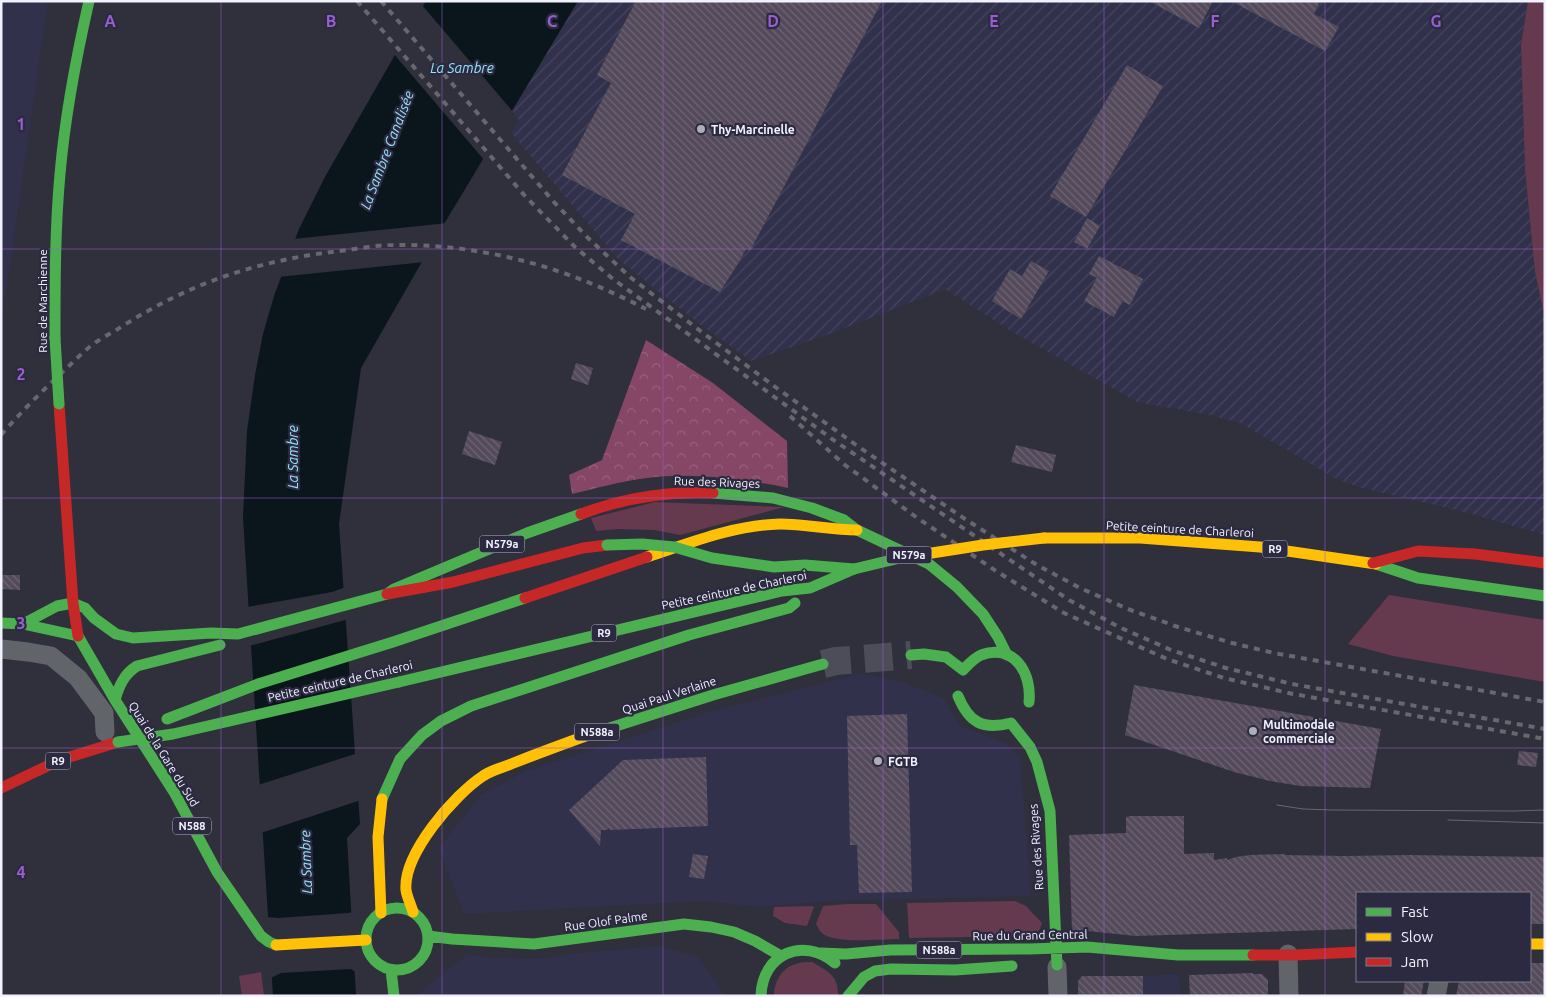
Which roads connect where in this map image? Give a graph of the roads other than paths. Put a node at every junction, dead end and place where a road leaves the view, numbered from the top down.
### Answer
1 (89, 1) edge
2 (857, 530) junction
3 (1545, 563) edge
4 (1373, 564) junction
5 (854, 569) junction
6 (810, 588) junction
7 (387, 594) junction
8 (1545, 596) edge
9 (73, 603) junction
10 (1, 623) edge
11 (23, 624) junction
12 (238, 634) junction
13 (78, 636) junction
14 (1, 649) edge
15 (911, 655) tunnel mouth
16 (1007, 655) junction
17 (823, 664) tunnel mouth
18 (958, 696) dead end
19 (114, 700) junction
20 (1029, 702) dead end
21 (111, 737) junction
22 (1, 788) edge
23 (413, 912) junction
24 (381, 913) junction
25 (428, 936) junction
26 (364, 940) junction
27 (1531, 944) edge
28 (1545, 944) edge
29 (1056, 948) junction
30 (1356, 952) edge
31 (821, 953) junction
32 (1288, 954) junction
33 (1178, 955) junction
34 (781, 956) junction
35 (1123, 961) dead end
36 (1023, 965) dead end
37 (1059, 966) joint
38 (391, 970) junction
39 (841, 971) dead end
40 (1439, 982) edge
41 (846, 983) dead end
42 (394, 996) edge
43 (761, 996) edge
44 (848, 996) edge
45 (1058, 996) edge
46 (1289, 996) edge
47 (1436, 996) edge

1 - 9 main road, Rue de Marchienne, bridge
2 - 7 main road, Rue des Rivages / N579a
2 - 16 main road, Rue des Rivages / N579a
2 - 21 main road
3 - 4 main road
4 - 5 main road, Petite ceinture de Charleroi / R9, bridge
4 - 8 main road, Petite ceinture de Charleroi / R9
5 - 6 main road, Petite ceinture de Charleroi / R9
5 - 7 main road, bridge
6 - 21 main road, Petite ceinture de Charleroi / R9, bridge
6 - 24 main road
7 - 12 main road, N579a
9 - 11 main road
9 - 12 main road, N579a
9 - 13 main road, Rue de Marchienne
10 - 11 main road
11 - 13 main road
12 - 19 main road, N579a
13 - 19 main road, Quai de la Gare du Sud / N588
14 - 21 street
15 - 16 main road
16 - 20 main road
17 - 23 main road, Quai Paul Verlaine / N588a
18 - 29 main road, Rue des Rivages
19 - 26 main road, Quai de la Gare du Sud / N588
21 - 22 main road, Petite ceinture de Charleroi / R9
23 - 24 main road
23 - 25 main road, N588a
24 - 26 main road
25 - 34 main road, Rue Olof Palme
25 - 38 main road
26 - 38 main road
27 - 28 main road
29 - 31 main road, Rue du Grand Central / N588a
29 - 33 main road, Rue du Grand Central / N588a
29 - 37 main road, Rue des Rivages
30 - 32 main road, Rue du Grand Central / N588a
31 - 34 main road, N588a
31 - 39 main road
32 - 33 main road, Rue du Grand Central / N588a
32 - 46 street
33 - 35 main road, Rue du Grand Central / N588a
34 - 43 main road
36 - 44 main road, N588a
37 - 45 street
38 - 42 main road
40 - 47 street
41 - 44 main road, N588a

